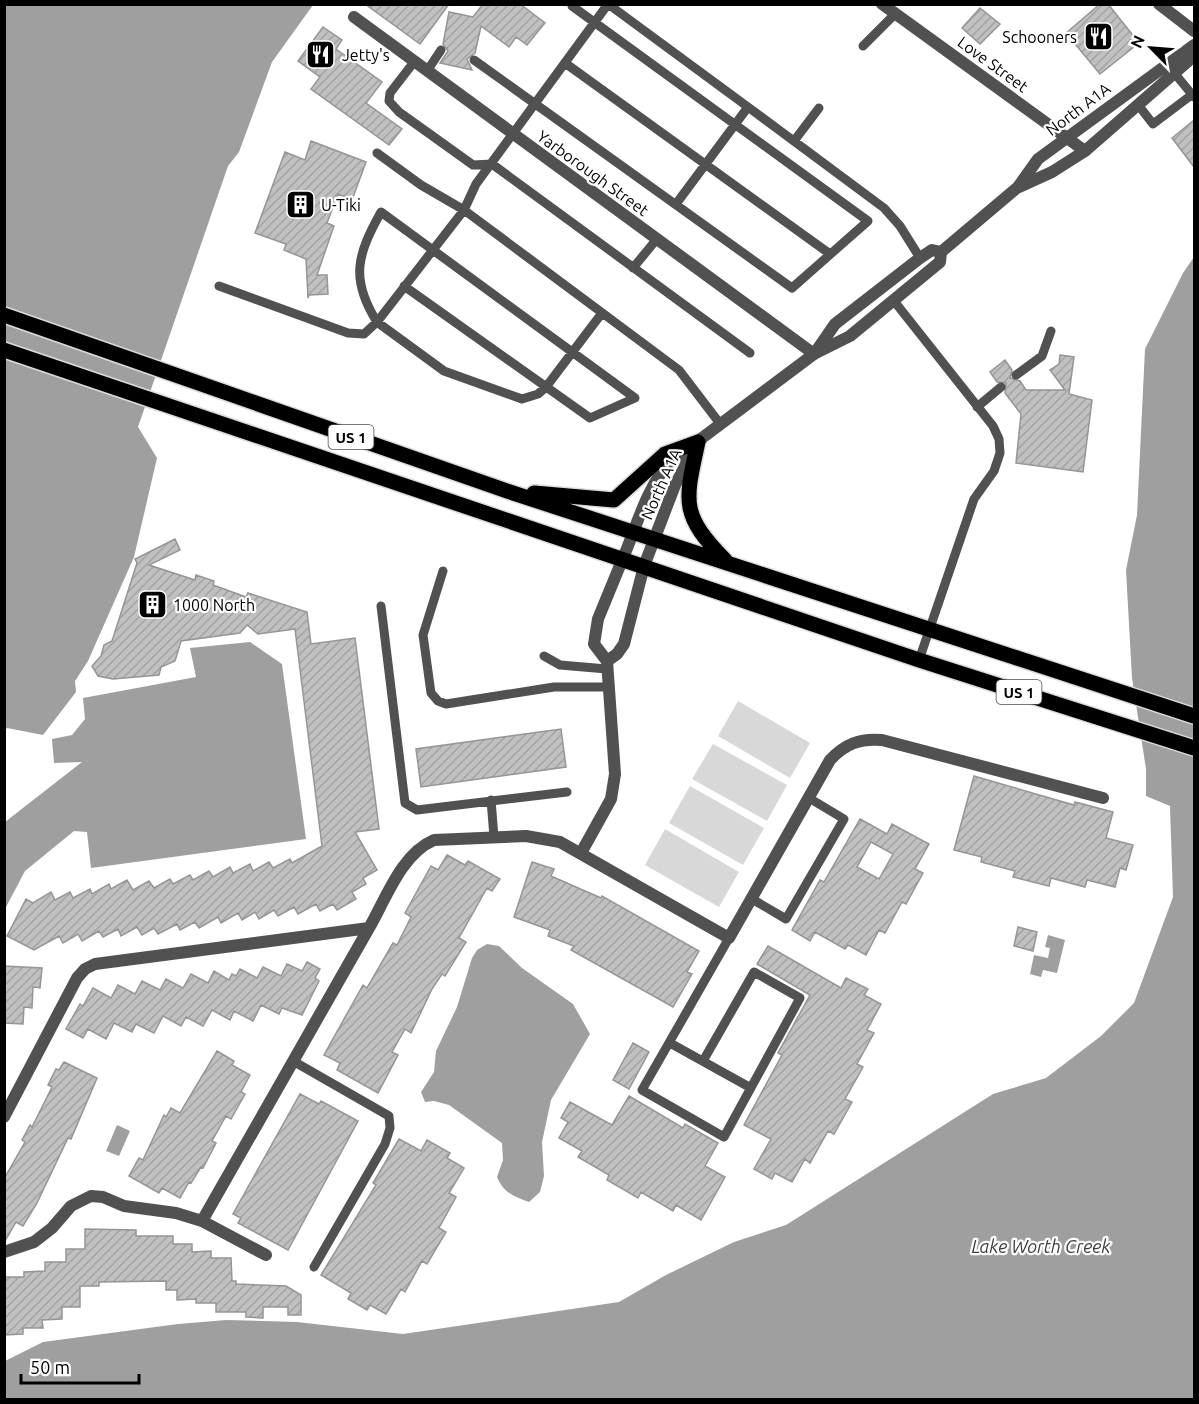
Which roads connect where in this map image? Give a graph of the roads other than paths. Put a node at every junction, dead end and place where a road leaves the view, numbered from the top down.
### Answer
1 (608, 4) edge
2 (882, 4) edge
3 (1159, 4) edge
4 (572, 6) edge
5 (896, 14) junction
6 (354, 17) dead end
7 (595, 22) junction
8 (1194, 31) edge
9 (1194, 45) edge
10 (862, 46) dead end
11 (441, 50) dead end
12 (1194, 56) edge
13 (474, 60) dead end
14 (414, 62) junction
15 (565, 63) junction
16 (427, 71) junction
17 (1176, 75) junction
18 (1194, 94) edge
19 (536, 103) junction
20 (1139, 106) junction
21 (748, 107) junction
22 (819, 108) dead end
23 (736, 125) junction
24 (513, 135) junction
25 (1066, 137) junction
26 (794, 141) junction
27 (1085, 151) junction
28 (377, 153) dead end
29 (492, 164) junction
30 (706, 164) junction
31 (1018, 187) junction
32 (676, 204) junction
33 (464, 210) junction
34 (656, 240) junction
35 (431, 250) junction
36 (941, 252) junction
37 (830, 254) junction
38 (920, 258) junction
39 (633, 267) junction
40 (219, 286) dead end
41 (404, 286) junction
42 (894, 301) junction
43 (602, 313) junction
44 (4, 315) edge
45 (377, 322) junction
46 (1051, 331) dead end
47 (4, 350) edge
48 (572, 352) junction
49 (750, 353) dead end
50 (814, 354) junction
51 (1016, 375) dead end
52 (546, 387) junction
53 (1001, 387) dead end
54 (977, 407) junction
55 (721, 425) junction
56 (698, 442) junction
57 (507, 491) junction
58 (635, 531) junction
59 (655, 538) junction
60 (623, 558) junction
61 (727, 562) junction
62 (644, 566) junction
63 (443, 572) dead end
64 (381, 606) dead end
65 (930, 631) junction
66 (544, 656) dead end
67 (919, 660) junction
68 (607, 665) junction
69 (607, 687) junction
70 (1194, 716) edge
71 (1194, 748) edge
72 (567, 792) dead end
73 (809, 798) junction
74 (1104, 798) dead end
75 (491, 800) junction
76 (494, 837) junction
77 (581, 853) junction
78 (752, 899) junction
79 (369, 928) junction
80 (729, 938) junction
81 (670, 1042) junction
82 (293, 1061) junction
83 (704, 1061) junction
84 (750, 1088) junction
85 (4, 1117) edge
86 (202, 1221) junction
87 (4, 1252) edge
88 (266, 1255) dead end
89 (314, 1267) dead end

1 - 7 lane
1 - 21 lane
2 - 5 street, Love Street
3 - 8 street
4 - 7 lane
5 - 10 lane
5 - 25 street, Love Street
6 - 14 street, Yarborough Street
7 - 15 lane
7 - 23 lane
9 - 25 street, North A1A
11 - 16 lane
12 - 17 street, North A1A
13 - 19 lane
14 - 16 street, Yarborough Street
14 - 29 lane
15 - 19 lane
15 - 30 lane
16 - 24 street, Yarborough Street
17 - 18 lane
17 - 20 street, North A1A
18 - 20 lane
19 - 24 lane
19 - 32 lane
20 - 27 street, North A1A
21 - 23 lane
21 - 26 lane
22 - 26 lane
23 - 30 lane
23 - 37 lane
24 - 29 lane
24 - 34 street, Yarborough Street
25 - 27 street, Love Street
25 - 31 street, North A1A
26 - 38 lane
27 - 31 street, North A1A
28 - 33 lane
29 - 33 lane
29 - 39 lane
30 - 32 lane
30 - 37 lane
31 - 36 street, North A1A
32 - 37 lane
33 - 35 lane
33 - 43 lane
34 - 39 lane
34 - 50 street, Yarborough Street
35 - 41 lane
35 - 45 lane
35 - 48 lane
36 - 38 street, North A1A
36 - 42 street, North A1A
38 - 50 street, North A1A
39 - 49 lane
40 - 45 lane
41 - 45 lane
41 - 52 lane
42 - 50 street, North A1A
42 - 54 lane
43 - 48 lane
43 - 55 lane
44 - 57 main road, US 1
45 - 52 lane
46 - 51 lane
47 - 60 main road, US 1
48 - 52 lane
48 - 52 lane
50 - 55 street, North A1A
53 - 54 lane
54 - 65 lane
55 - 56 street, North A1A
56 - 57 main road
56 - 58 street, North A1A
56 - 59 street, North A1A
56 - 61 main road
57 - 58 main road, US 1
58 - 59 main road, US 1
58 - 60 street, North A1A
59 - 61 main road, US 1
59 - 62 street, North A1A
60 - 62 main road, US 1
60 - 68 street, North A1A
61 - 65 main road, US 1
62 - 67 main road, US 1
62 - 68 street, North A1A
63 - 69 lane
64 - 75 lane
65 - 67 lane
65 - 70 main road, US 1
66 - 68 lane
67 - 71 main road, US 1
68 - 69 street
69 - 77 street
72 - 75 lane
73 - 74 street
73 - 78 street
73 - 78 lane
75 - 76 lane
76 - 77 street
76 - 79 street
77 - 80 street
78 - 80 street
79 - 82 street
79 - 85 street
80 - 81 lane
81 - 83 lane
81 - 84 lane
82 - 86 street
82 - 89 lane
83 - 84 lane
83 - 84 lane
86 - 87 street
86 - 88 street

